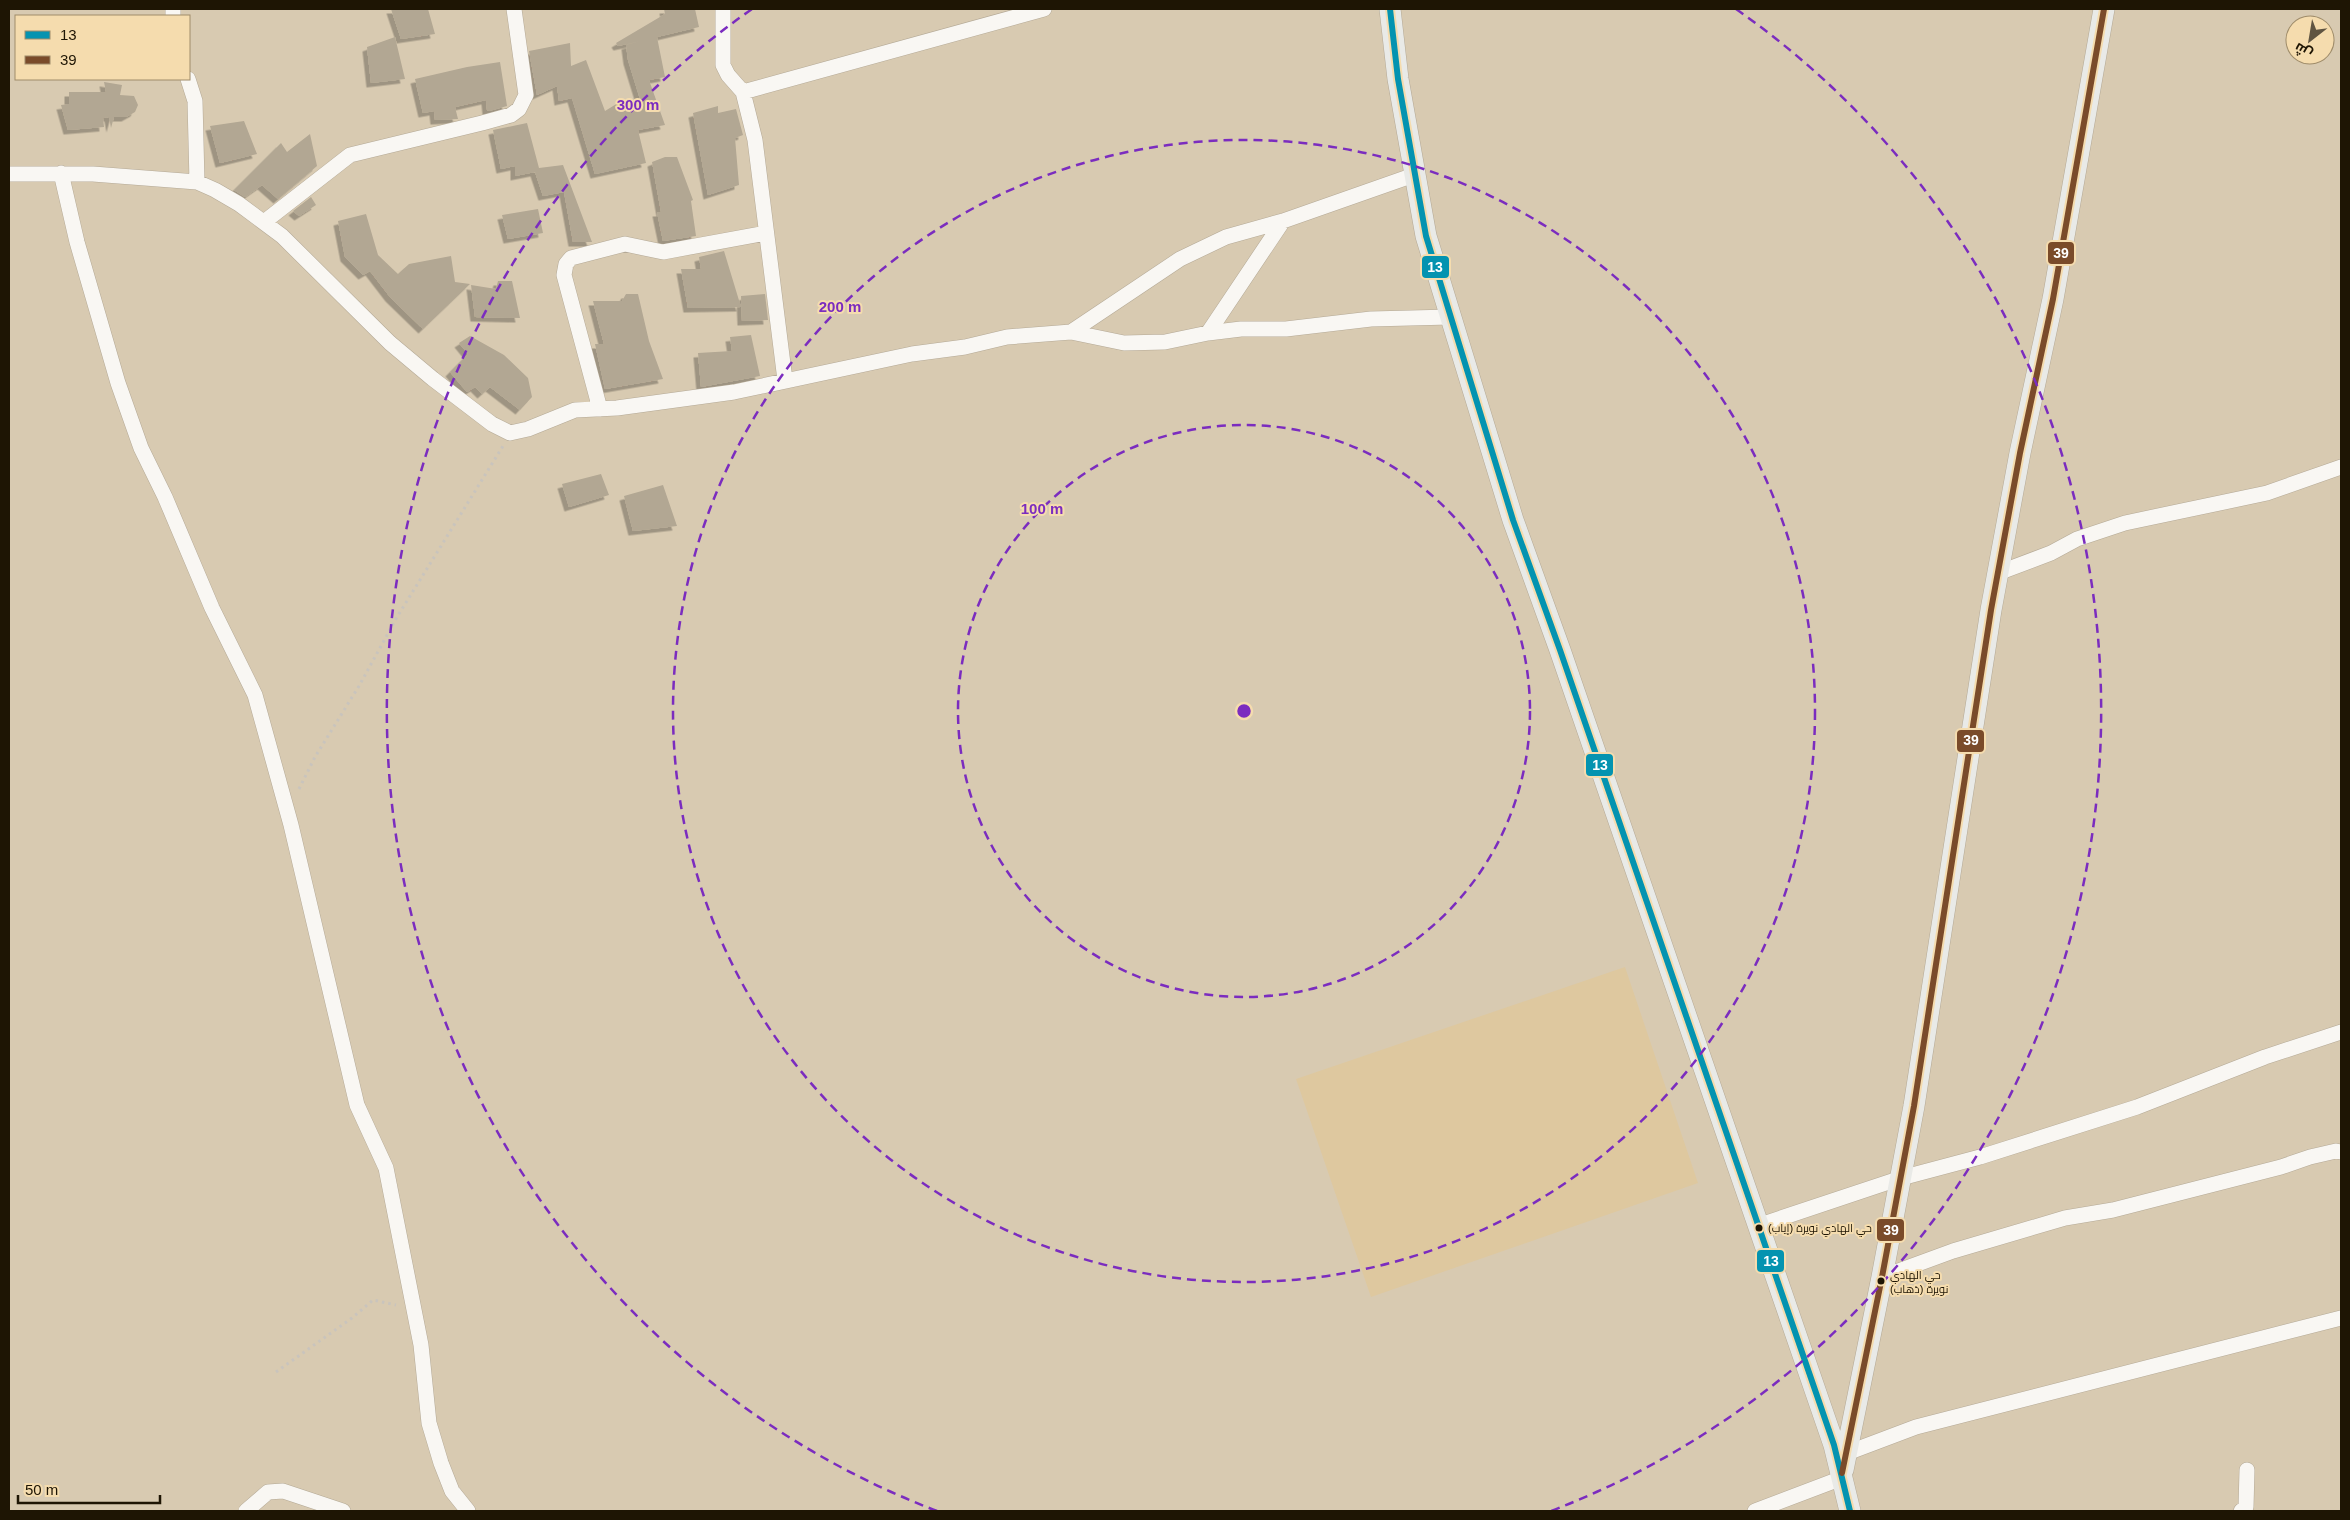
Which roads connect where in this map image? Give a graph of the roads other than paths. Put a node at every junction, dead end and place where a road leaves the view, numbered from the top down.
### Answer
1 (514, 9) edge
2 (723, 9) edge
3 (1044, 9) edge
4 (1390, 9) edge
5 (2104, 9) edge
6 (188, 80) edge
7 (744, 92) junction
8 (9, 174) edge
9 (61, 174) junction
10 (1414, 175) junction
11 (197, 182) junction
12 (1283, 221) junction
13 (264, 222) junction
14 (766, 233) junction
15 (1450, 317) junction
16 (1071, 332) junction
17 (1208, 333) junction
18 (785, 380) junction
19 (600, 409) junction
20 (2341, 467) edge
21 (1998, 573) junction
22 (2341, 1032) edge
23 (2340, 1151) edge
24 (1901, 1178) junction
25 (1757, 1226) junction
26 (1882, 1277) junction
27 (2341, 1318) edge
28 (1847, 1452) junction
29 (2247, 1470) dead end
30 (1842, 1476) junction
31 (246, 1511) edge
32 (344, 1511) edge
33 (468, 1511) edge
34 (1755, 1511) edge
35 (1850, 1511) edge
36 (2242, 1511) edge

1 - 13 street
2 - 7 street
3 - 7 street
4 - 10 main road
5 - 21 main road
6 - 11 street
7 - 14 street
8 - 9 street
9 - 11 street
9 - 33 street
10 - 12 street
10 - 15 main road
11 - 13 street
12 - 16 street
12 - 17 street
13 - 19 street
14 - 18 street
14 - 19 street
15 - 17 street
15 - 25 main road
16 - 17 street
16 - 18 street
18 - 19 street
20 - 21 street
21 - 24 main road
22 - 24 street
23 - 26 street
24 - 25 street
24 - 26 main road
25 - 30 main road
26 - 28 main road
27 - 28 street
28 - 30 main road
29 - 36 street
30 - 34 street
30 - 35 main road
31 - 32 street

